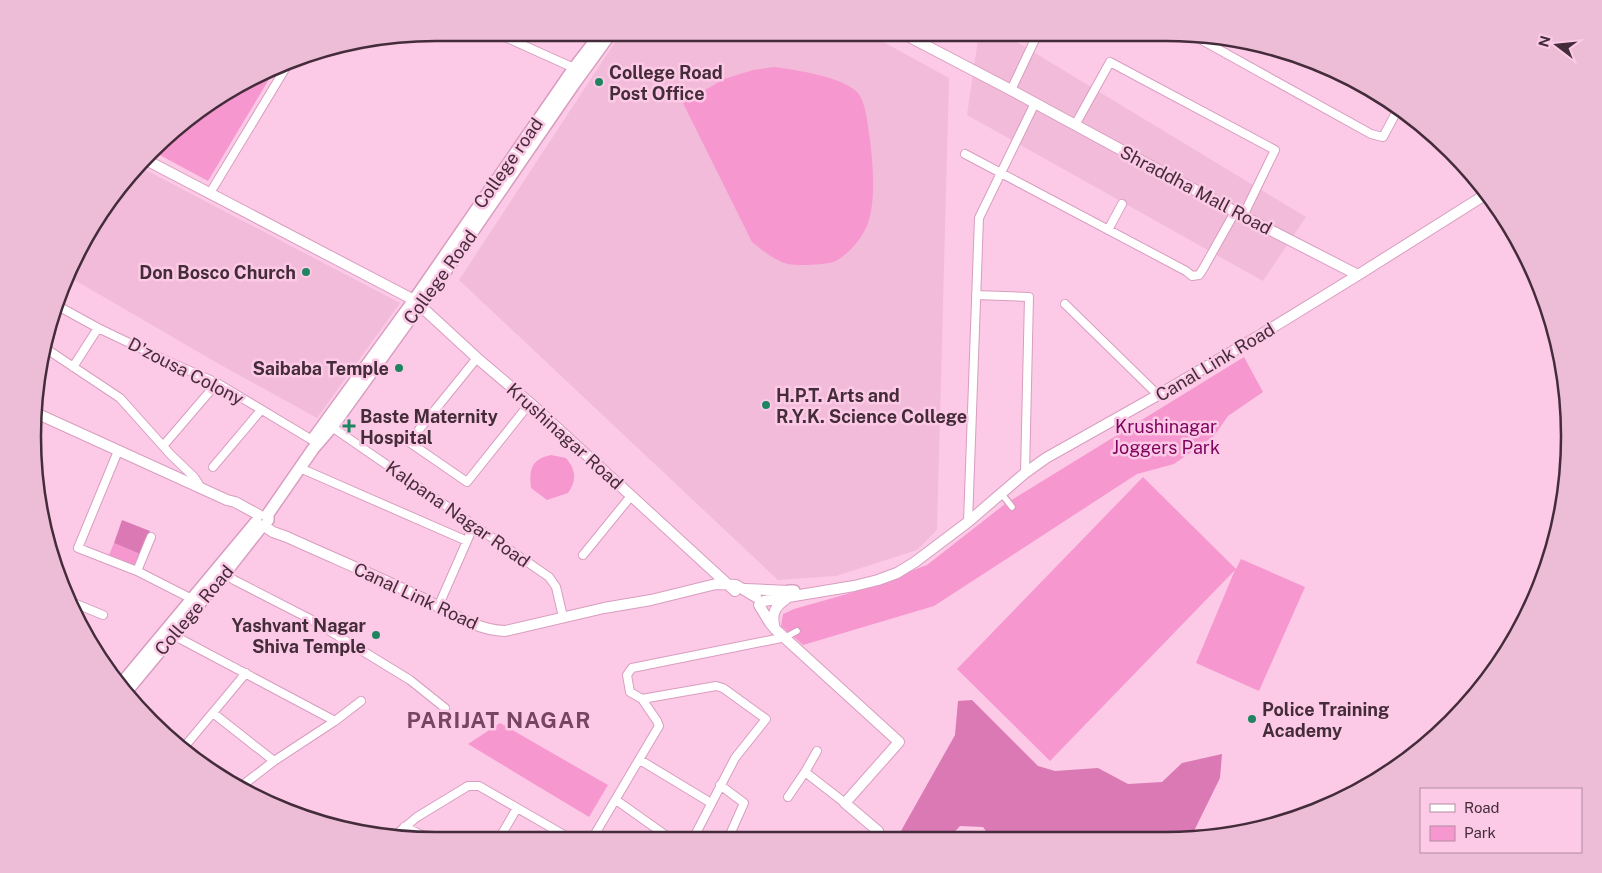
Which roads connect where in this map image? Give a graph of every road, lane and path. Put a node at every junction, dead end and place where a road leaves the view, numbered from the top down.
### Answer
1 (514, 41) edge
2 (595, 41) edge
3 (605, 41) edge
4 (917, 41) edge
5 (1034, 41) edge
6 (1209, 44) edge
7 (574, 68) junction
8 (283, 72) edge
9 (1011, 90) junction
10 (1035, 103) junction
11 (1395, 115) edge
12 (1075, 125) junction
13 (965, 154) dead end
14 (151, 163) edge
15 (1001, 173) junction
16 (210, 193) junction
17 (1480, 198) edge
18 (1122, 204) dead end
19 (1239, 214) junction
20 (1108, 230) junction
21 (1358, 275) junction
22 (976, 295) junction
23 (417, 302) junction
24 (1065, 304) dead end
25 (62, 308) edge
26 (98, 328) junction
27 (51, 352) edge
28 (477, 358) junction
29 (73, 367) junction
30 (217, 383) junction
31 (1158, 395) junction
32 (530, 403) junction
33 (261, 410) junction
34 (42, 416) edge
35 (332, 427) junction
36 (312, 440) junction
37 (162, 446) junction
38 (118, 451) junction
39 (213, 467) dead end
40 (300, 468) junction
41 (1025, 473) junction
42 (201, 488) junction
43 (1001, 493) junction
44 (631, 496) junction
45 (1012, 507) dead end
46 (261, 521) junction
47 (968, 522) junction
48 (474, 525) junction
49 (151, 537) dead end
50 (467, 541) junction
51 (583, 555) dead end
52 (137, 571) junction
53 (225, 573) junction
54 (734, 587) junction
55 (791, 593) junction
56 (192, 599) junction
57 (760, 601) junction
58 (79, 605) edge
59 (438, 607) junction
60 (104, 615) dead end
61 (563, 617) junction
62 (774, 624) junction
63 (797, 630) dead end
64 (173, 635) junction
65 (786, 638) junction
66 (246, 673) junction
67 (125, 679) edge
68 (131, 686) edge
69 (642, 699) junction
70 (361, 701) dead end
71 (445, 708) dead end
72 (213, 713) junction
73 (335, 721) junction
74 (187, 743) edge
75 (818, 751) dead end
76 (640, 760) junction
77 (274, 761) junction
78 (805, 772) junction
79 (246, 783) edge
80 (720, 785) junction
81 (788, 797) dead end
82 (616, 800) junction
83 (711, 803) junction
84 (845, 803) junction
85 (517, 808) junction
86 (404, 827) junction
87 (401, 830) edge
88 (413, 831) edge
89 (503, 832) edge
90 (559, 832) edge
91 (596, 832) edge
92 (661, 832) edge
93 (696, 832) edge
94 (731, 832) edge
95 (877, 832) edge

1 - 7 street
2 - 7 main road, College road
3 - 23 main road, College Road
4 - 9 street
5 - 9 street
6 - 11 street
7 - 23 main road, College road
8 - 16 street
9 - 10 street, Shraddha Mall Road
10 - 12 street, Shraddha Mall Road
10 - 15 street
12 - 19 street, Shraddha Mall Road
12 - 19 street
13 - 15 street
14 - 16 street, Krushinagar Road
15 - 20 street
15 - 22 street
16 - 23 street, Krushinagar Road
17 - 21 street, Canal Link Road
18 - 20 street
19 - 20 street
19 - 21 street, Shraddha Mall Road
21 - 31 street, Canal Link Road
22 - 41 street
22 - 47 street
23 - 28 street, Krushinagar Road
23 - 35 main road, College Road
23 - 36 main road, College road
24 - 31 street
25 - 26 street, D'zousa Colony
26 - 29 street
26 - 30 street, D'zousa Colony
27 - 29 street
28 - 32 street, Krushinagar Road
28 - 32 street
29 - 37 street
30 - 33 street, D'zousa Colony
30 - 37 street
31 - 41 street, Canal Link Road
32 - 44 street, Krushinagar Road
33 - 36 street, D'zousa Colony
33 - 39 street
34 - 38 street, Canal Link Road
35 - 40 main road, College Road
35 - 48 street, Kalpana Nagar Road
36 - 46 main road, College road
37 - 42 street
38 - 42 street, Canal Link Road
38 - 52 street
40 - 46 main road, College Road
40 - 50 street
41 - 43 street, Canal Link Road
42 - 46 street, Canal Link Road
43 - 45 street
43 - 47 street, Canal Link Road
44 - 51 street
44 - 54 street, Krushinagar Road
46 - 53 main road, College Road
46 - 56 main road, College road
46 - 59 street, Canal Link Road
47 - 55 street, Canal Link Road
48 - 50 street
48 - 61 street, Kalpana Nagar Road
49 - 52 street
50 - 59 street
52 - 56 street
53 - 64 main road, College Road
53 - 71 street
54 - 55 street, Canal Link Road
54 - 57 street
54 - 61 street, Canal Link Road
55 - 57 street
55 - 62 street
56 - 67 main road, College road
57 - 62 street
58 - 60 street
59 - 61 street, Canal Link Road
62 - 65 street
63 - 65 street
64 - 66 street
64 - 68 main road, College Road
65 - 69 street
65 - 84 street
66 - 72 street
66 - 73 street
69 - 76 street
69 - 80 street
70 - 73 street
72 - 74 street
72 - 77 street
73 - 77 street
75 - 78 street
76 - 82 street
76 - 83 street
77 - 79 street
78 - 81 street
78 - 84 street
80 - 83 street
80 - 94 street
82 - 91 street
82 - 92 street
83 - 93 street
84 - 95 street
85 - 86 street
85 - 89 street
85 - 90 street
86 - 87 street
86 - 88 street

